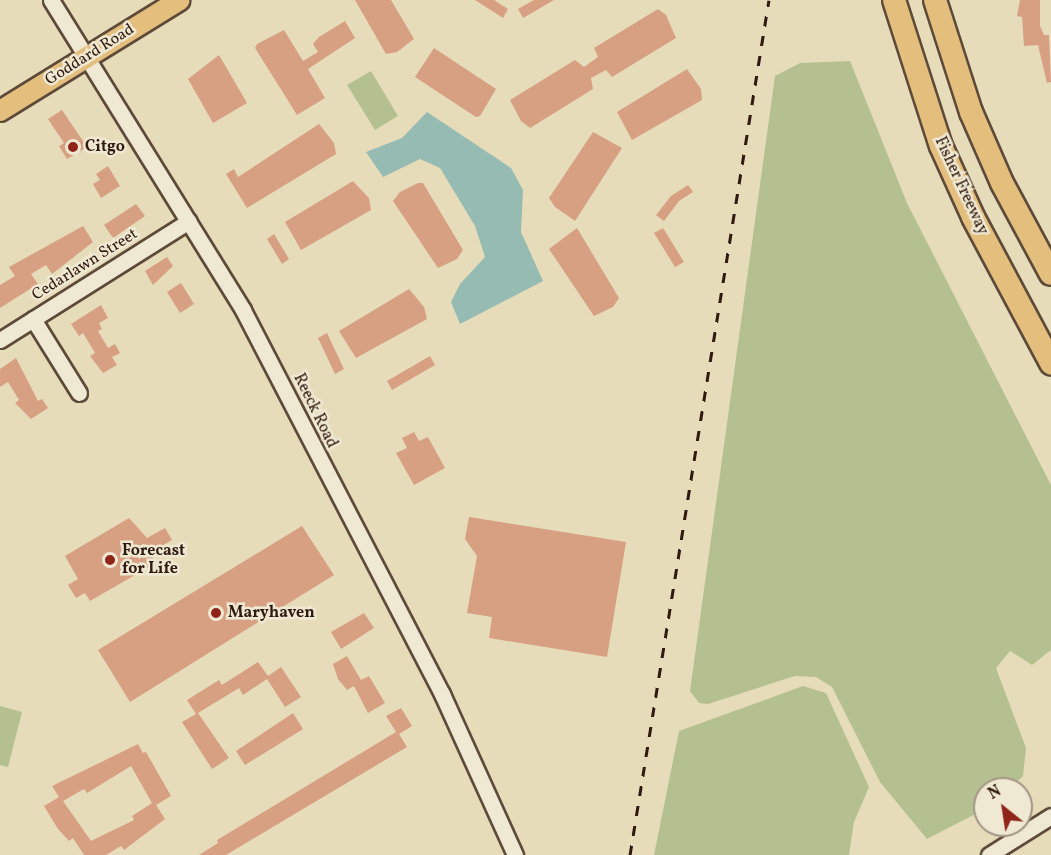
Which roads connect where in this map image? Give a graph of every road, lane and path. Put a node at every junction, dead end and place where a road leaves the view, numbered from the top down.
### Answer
1 (51, 0) edge
2 (180, 0) edge
3 (894, 0) edge
4 (935, 0) edge
5 (86, 58) junction
6 (0, 111) edge
7 (189, 221) junction
8 (1051, 274) edge
9 (33, 319) junction
10 (0, 340) edge
11 (1051, 363) edge
12 (79, 393) dead end
13 (1051, 816) edge
14 (515, 855) edge
15 (989, 855) edge

1 - 5 street, Reeck Road
2 - 5 main road, Goddard Road
3 - 11 highway, Fisher Freeway
4 - 8 highway
5 - 6 main road, Goddard Road
5 - 7 street, Reeck Road
7 - 9 street, Cedarlawn Street
7 - 14 street, Reeck Road
9 - 10 street, Cedarlawn Street
9 - 12 street
13 - 15 street

